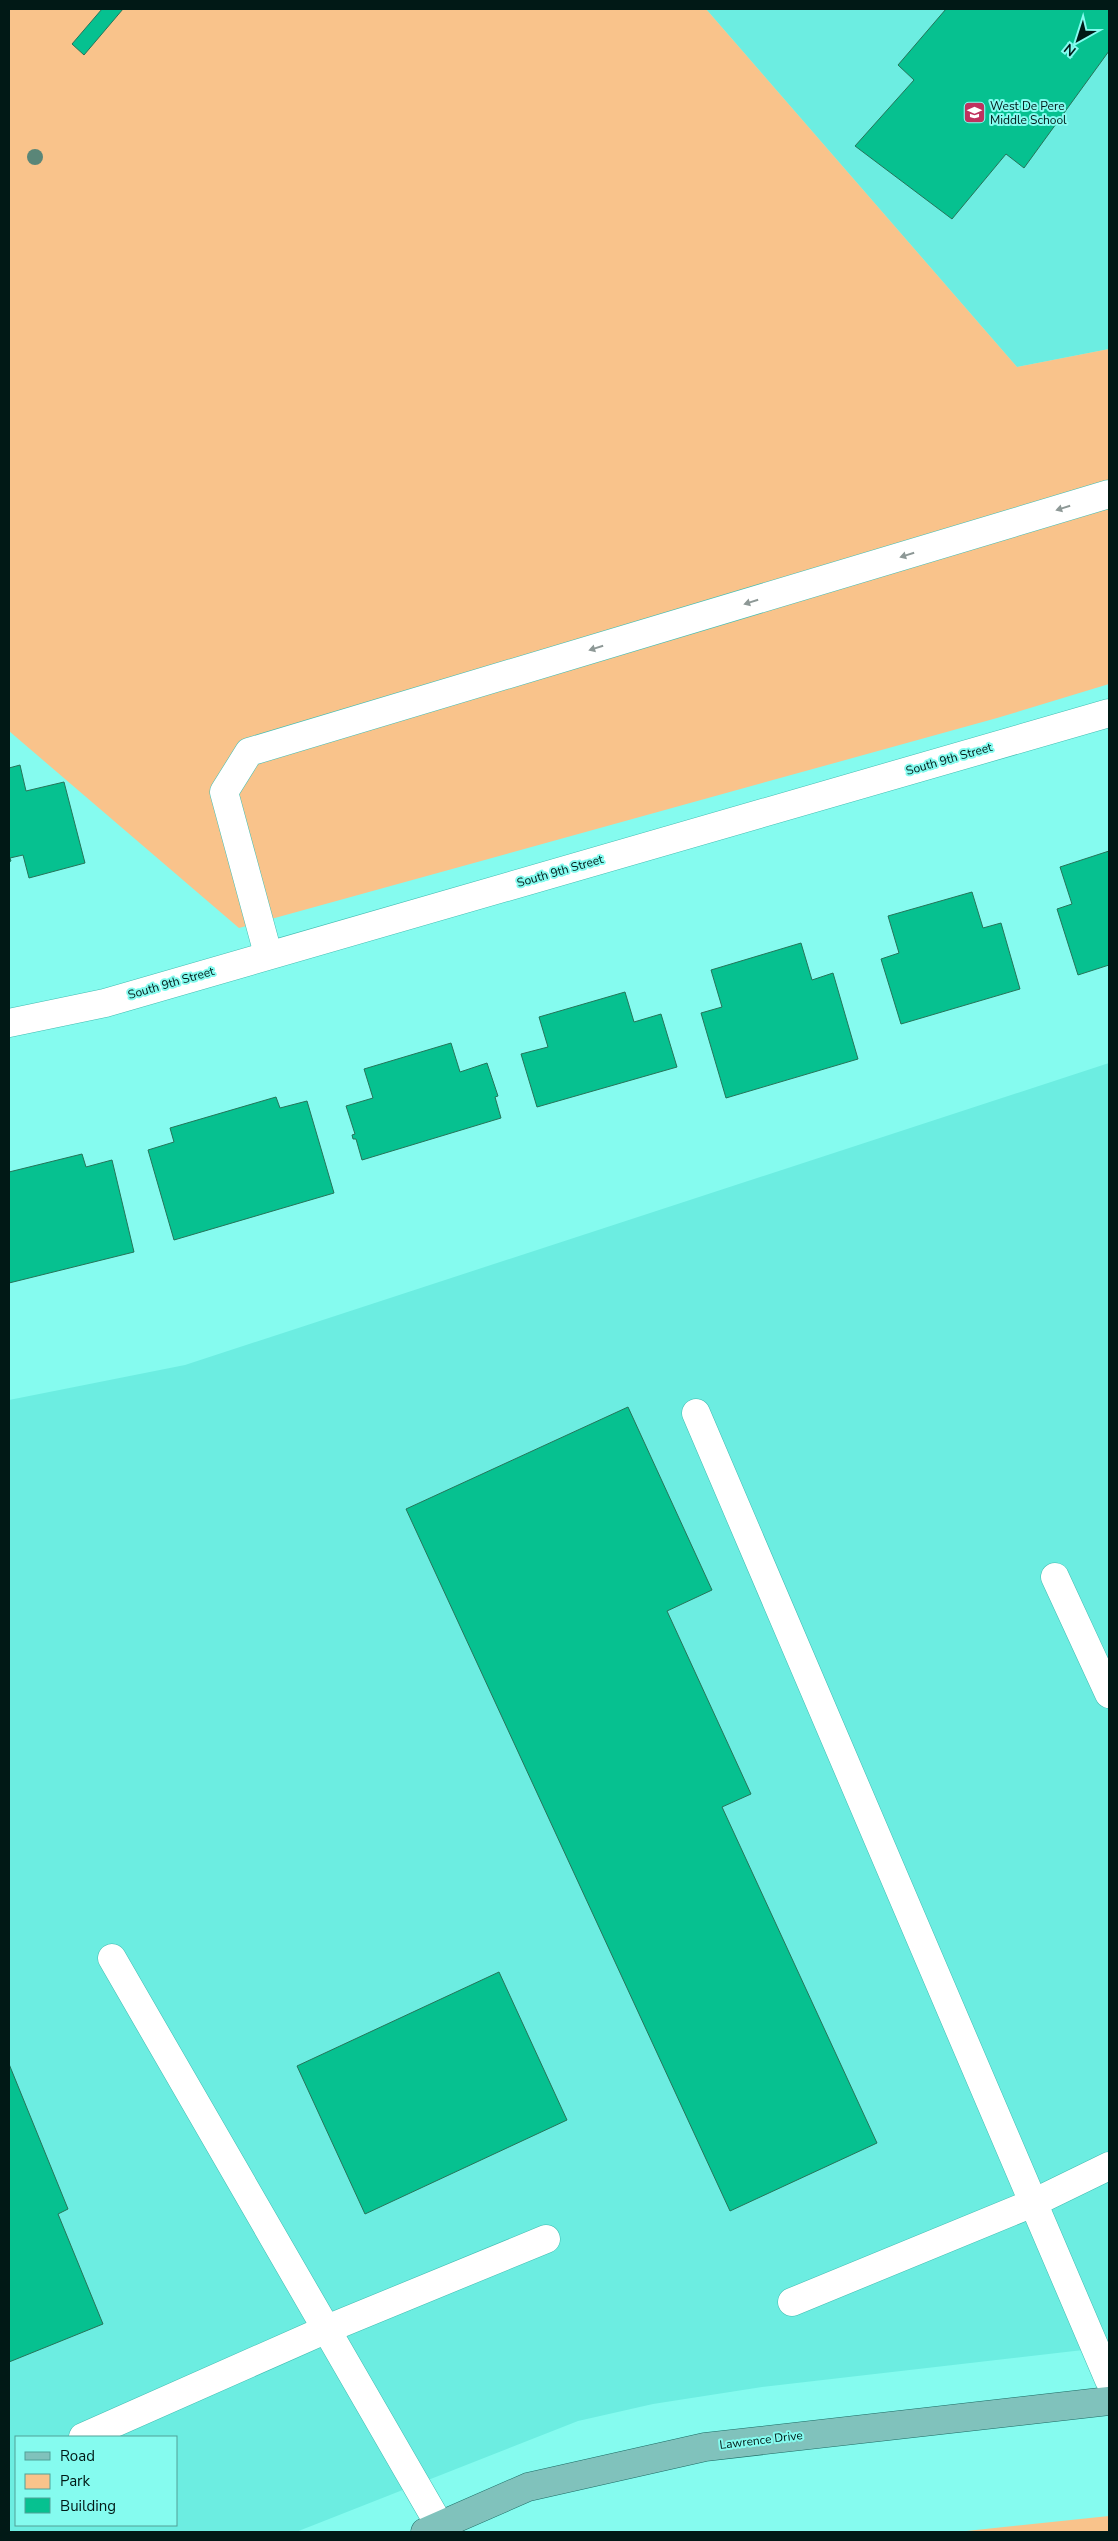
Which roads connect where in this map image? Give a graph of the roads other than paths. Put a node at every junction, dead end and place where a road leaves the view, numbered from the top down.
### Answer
1 (1109, 494) edge
2 (1109, 712) edge
3 (268, 954) junction
4 (9, 1023) edge
5 (696, 1413) dead end
6 (1055, 1577) dead end
7 (1109, 1694) edge
8 (112, 1958) dead end
9 (1109, 2166) edge
10 (1033, 2203) junction
11 (546, 2238) dead end
12 (792, 2302) dead end
13 (327, 2330) junction
14 (1109, 2380) edge
15 (1109, 2401) edge
16 (85, 2436) edge
17 (432, 2529) edge

1 -> 3 street
2 - 3 street, South 9th Street
3 - 4 street, South 9th Street
5 - 10 street
6 - 7 street
8 - 13 street
9 - 10 street
10 - 12 street
10 - 14 street
11 - 13 street
13 - 16 street
13 - 17 street
15 - 17 main road, Lawrence Drive

